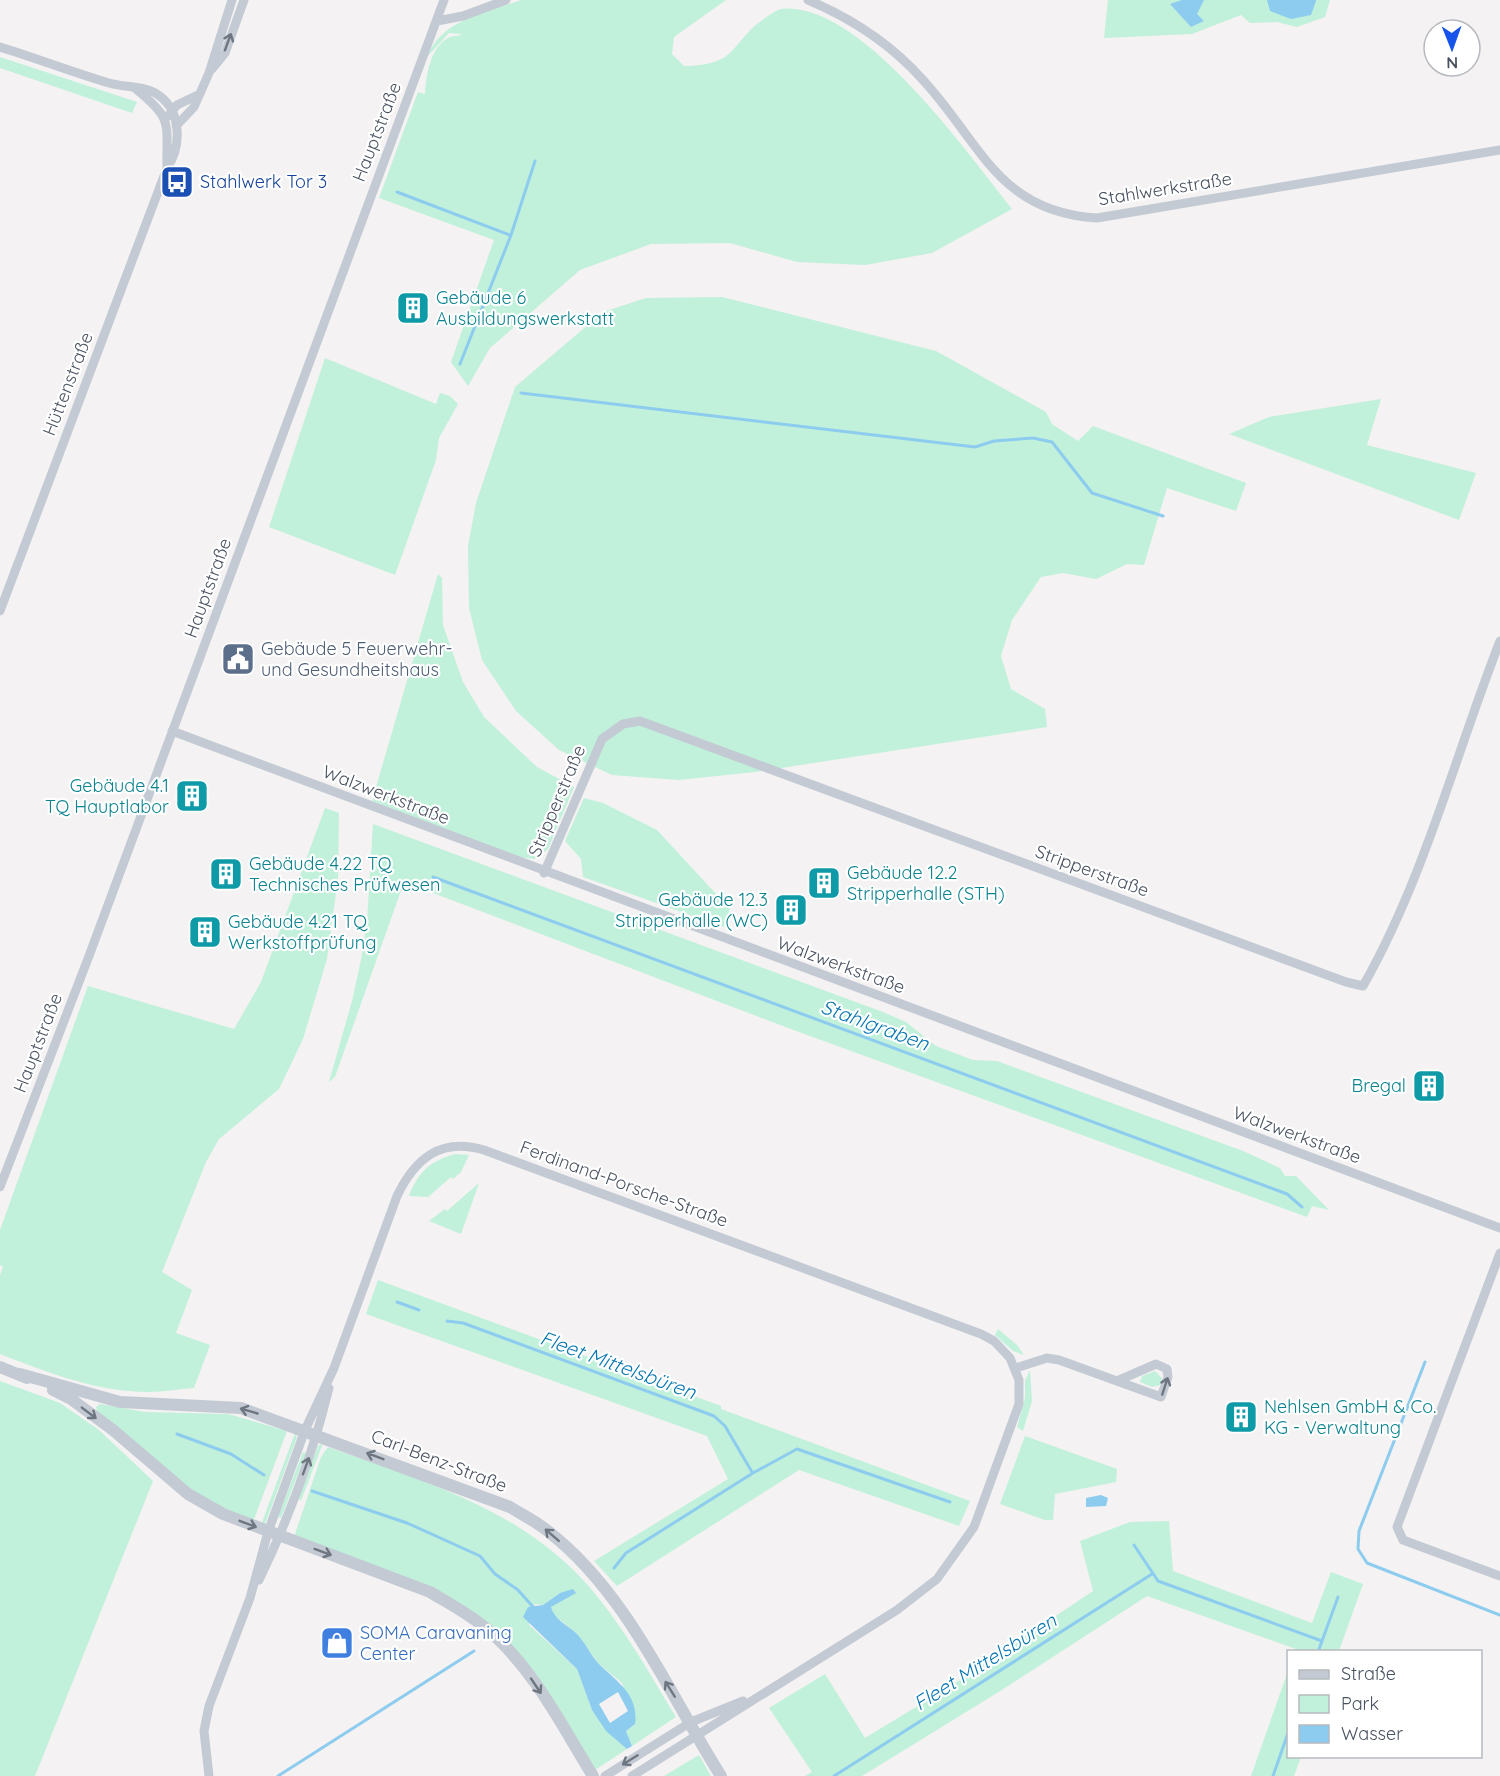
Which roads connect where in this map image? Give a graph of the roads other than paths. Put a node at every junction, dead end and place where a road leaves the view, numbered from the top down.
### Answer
1 (232, 0) edge
2 (244, 0) edge
3 (444, 0) edge
4 (506, 0) edge
5 (808, 0) edge
6 (437, 21) junction
7 (0, 46) edge
8 (208, 73) junction
9 (134, 88) junction
10 (200, 94) junction
11 (171, 110) junction
12 (165, 121) junction
13 (176, 126) junction
14 (1500, 150) edge
15 (167, 168) junction
16 (0, 611) edge
17 (1500, 641) edge
18 (172, 731) junction
19 (544, 873) junction
20 (0, 1187) edge
21 (1500, 1228) edge
22 (1500, 1253) edge
23 (0, 1367) edge
24 (334, 1368) junction
25 (1016, 1368) junction
26 (20, 1374) junction
27 (1117, 1381) junction
28 (304, 1430) junction
29 (318, 1434) junction
30 (268, 1532) junction
31 (280, 1536) junction
32 (1500, 1576) edge
33 (250, 1598) junction
34 (759, 1695) junction
35 (691, 1722) junction
36 (698, 1735) junction
37 (209, 1776) edge
38 (593, 1776) edge
39 (605, 1776) edge
40 (632, 1776) edge
41 (721, 1776) edge

1 - 8 street
8 -> 2 street
3 - 6 street, Hauptstraße
4 - 6 street
5 - 14 street, Stahlwerkstraße
6 - 18 street, Hauptstraße
7 - 9 street
8 - 10 street
9 - 11 street
9 - 12 street
10 - 11 street
10 - 13 street
11 - 12 street
11 - 13 street, Hüttenstraße
12 - 15 street, Hüttenstraße
13 - 15 street, Hüttenstraße
15 - 16 street, Hüttenstraße
17 - 19 street, Stripperstraße
18 - 19 street, Walzwerkstraße
18 - 20 street, Hauptstraße
19 - 21 street, Walzwerkstraße
22 - 32 street
23 - 26 street, Carl-Benz-Straße
24 - 25 street, Ferdinand-Porsche-Straße
24 - 28 street, Ferdinand-Porsche-Straße
24 - 29 street, Ferdinand-Porsche-Straße
25 - 27 street
25 - 34 street
28 -> 26 street, Carl-Benz-Straße
26 -> 30 street, Carl-Benz-Straße
27 -> 27 street
28 - 29 street, Carl-Benz-Straße
28 - 30 street, Ferdinand-Porsche-Straße
31 -> 29 street, Ferdinand-Porsche-Straße
35 -> 29 street, Carl-Benz-Straße
30 - 31 street, Carl-Benz-Straße
30 - 33 street, Ferdinand-Porsche-Straße
31 - 33 street, Ferdinand-Porsche-Straße
31 -> 38 street, Carl-Benz-Straße
33 - 37 street
34 - 35 street
34 - 36 street
35 - 36 street, Carl-Benz-Straße
35 -> 39 street
36 - 40 street
36 - 41 street, Carl-Benz-Straße

